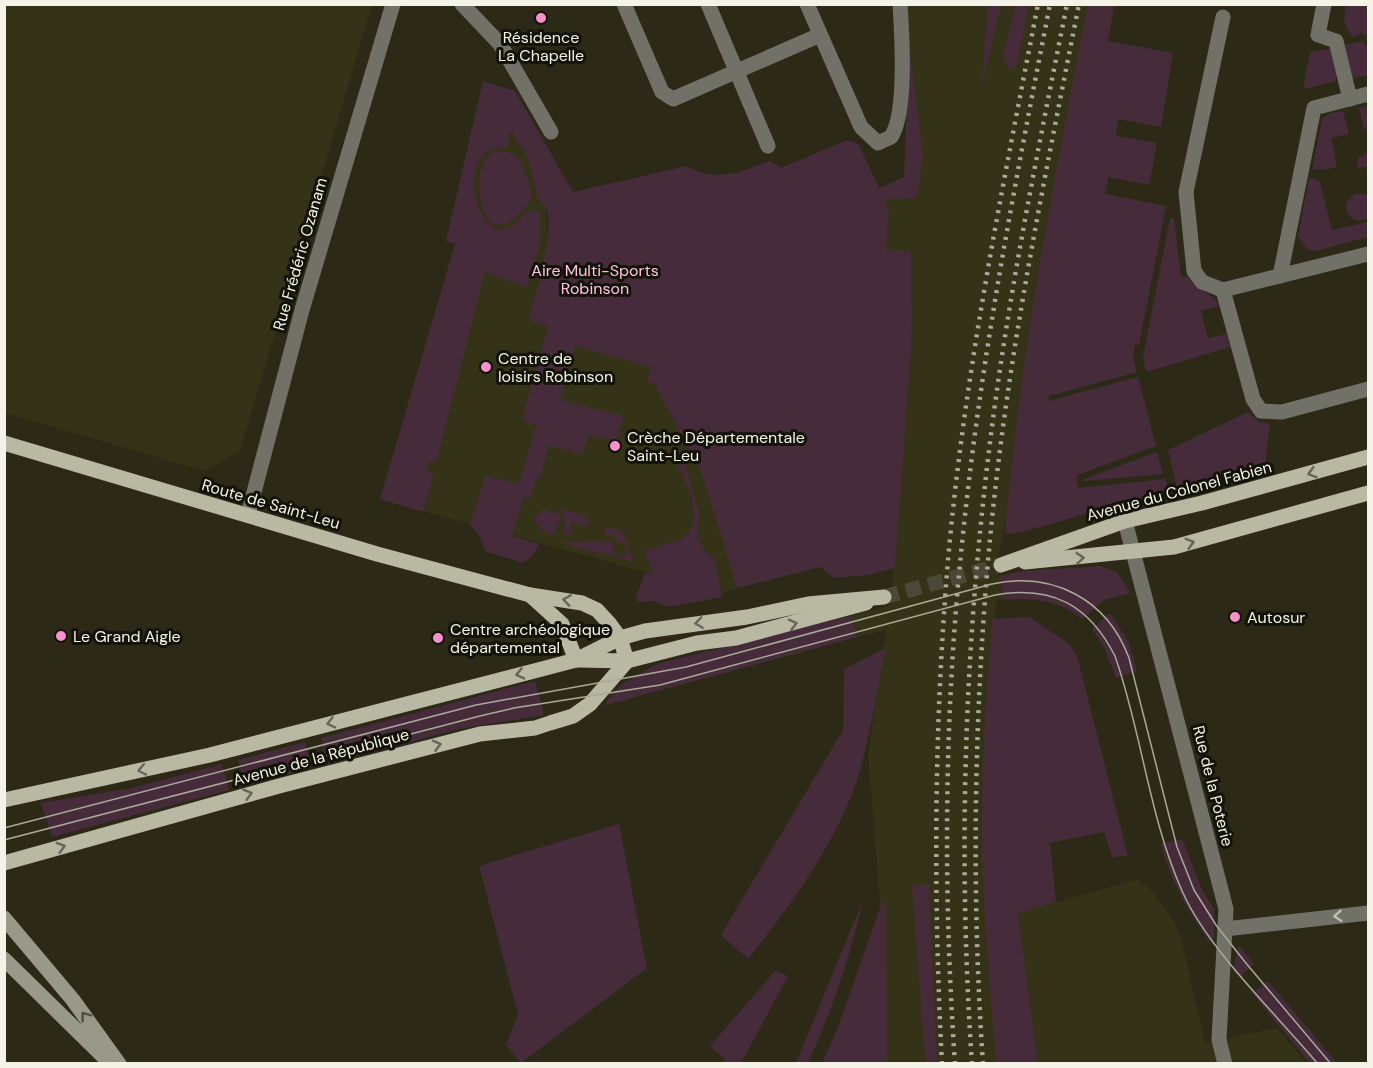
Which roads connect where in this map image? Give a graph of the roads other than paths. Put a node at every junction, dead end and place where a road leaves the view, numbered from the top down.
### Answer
1 (393, 4) edge
2 (462, 4) edge
3 (624, 4) edge
4 (708, 4) edge
5 (807, 4) edge
6 (900, 4) edge
7 (1324, 4) edge
8 (1223, 17) dead end
9 (820, 34) junction
10 (736, 72) junction
11 (1368, 94) edge
12 (1350, 99) junction
13 (551, 132) dead end
14 (768, 146) dead end
15 (1368, 254) edge
16 (1280, 276) junction
17 (1223, 290) junction
18 (1368, 389) edge
19 (4, 443) edge
20 (1368, 457) edge
21 (1368, 493) edge
22 (248, 515) junction
23 (1125, 521) junction
24 (1133, 553) junction
25 (530, 595) junction
26 (620, 638) junction
27 (576, 660) junction
28 (627, 661) junction
29 (4, 800) edge
30 (4, 863) edge
31 (1368, 913) edge
32 (4, 918) edge
33 (1225, 929) junction
34 (4, 959) edge
35 (111, 1064) edge
36 (119, 1064) edge
37 (1225, 1064) edge

1 - 22 street, Rue Frédéric Ozanam
2 - 13 street
3 - 10 street
4 - 10 street
5 - 9 street
6 - 9 street
7 - 12 street
8 - 17 street
9 - 10 street
10 - 14 street
11 - 12 street
12 - 16 street
15 - 16 street
16 - 17 street
17 - 18 street
19 - 22 main road, Route de Saint-Leu
20 -> 23 main road, Avenue du Colonel Fabien
24 -> 21 main road
22 - 25 main road, Route de Saint-Leu
23 - 24 street, Rue de la Poterie
23 -> 24 main road, Avenue du Colonel Fabien
24 - 33 street, Rue de la Poterie
26 -> 25 main road, Route de Saint-Leu
25 - 27 main road, Route de Saint-Leu
26 - 27 main road, Avenue de la République
26 - 28 main road
28 -> 26 main road, Avenue de la République
27 - 28 main road, Avenue de la République
27 -> 29 main road, Avenue de la République
30 -> 28 main road, Avenue de la République
31 -> 33 street
36 -> 32 main road
33 - 37 street, Rue de la Poterie
34 - 35 main road

